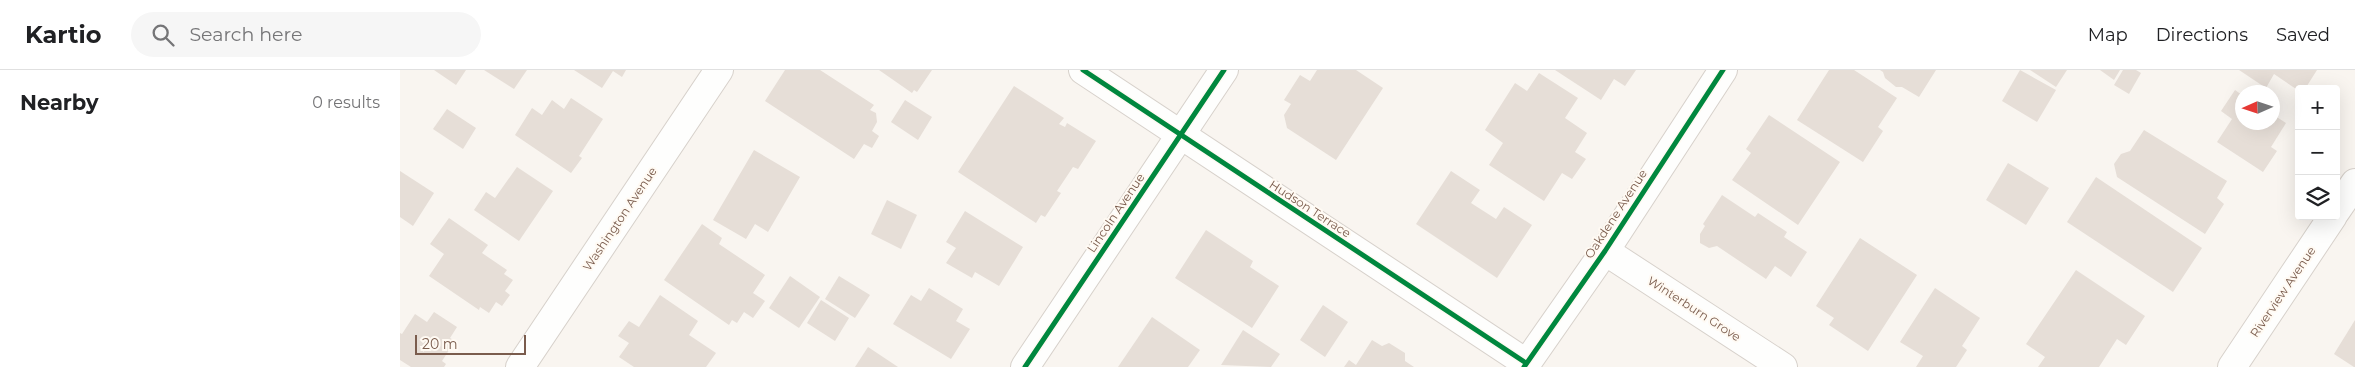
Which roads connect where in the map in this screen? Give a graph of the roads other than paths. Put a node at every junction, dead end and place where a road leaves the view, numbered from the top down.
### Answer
1 (719, 70) edge
2 (1083, 70) edge
3 (1224, 70) edge
4 (1723, 70) edge
5 (1180, 136) junction
6 (2355, 183) edge
7 (2340, 205) edge
8 (2330, 220) edge
9 (1605, 251) junction
10 (1525, 365) edge
11 (520, 367) edge
12 (1025, 367) edge
13 (1783, 367) edge
14 (2232, 367) edge

1 - 11 street, Washington Avenue
2 - 5 street, Hudson Terrace
3 - 5 street, Lincoln Avenue
4 - 9 street, Oakdene Avenue
5 - 10 street, Hudson Terrace
5 - 12 street, Lincoln Avenue
6 - 7 street
8 - 14 street, Riverview Avenue
9 - 10 street, Oakdene Avenue
9 - 13 street, Winterburn Grove

